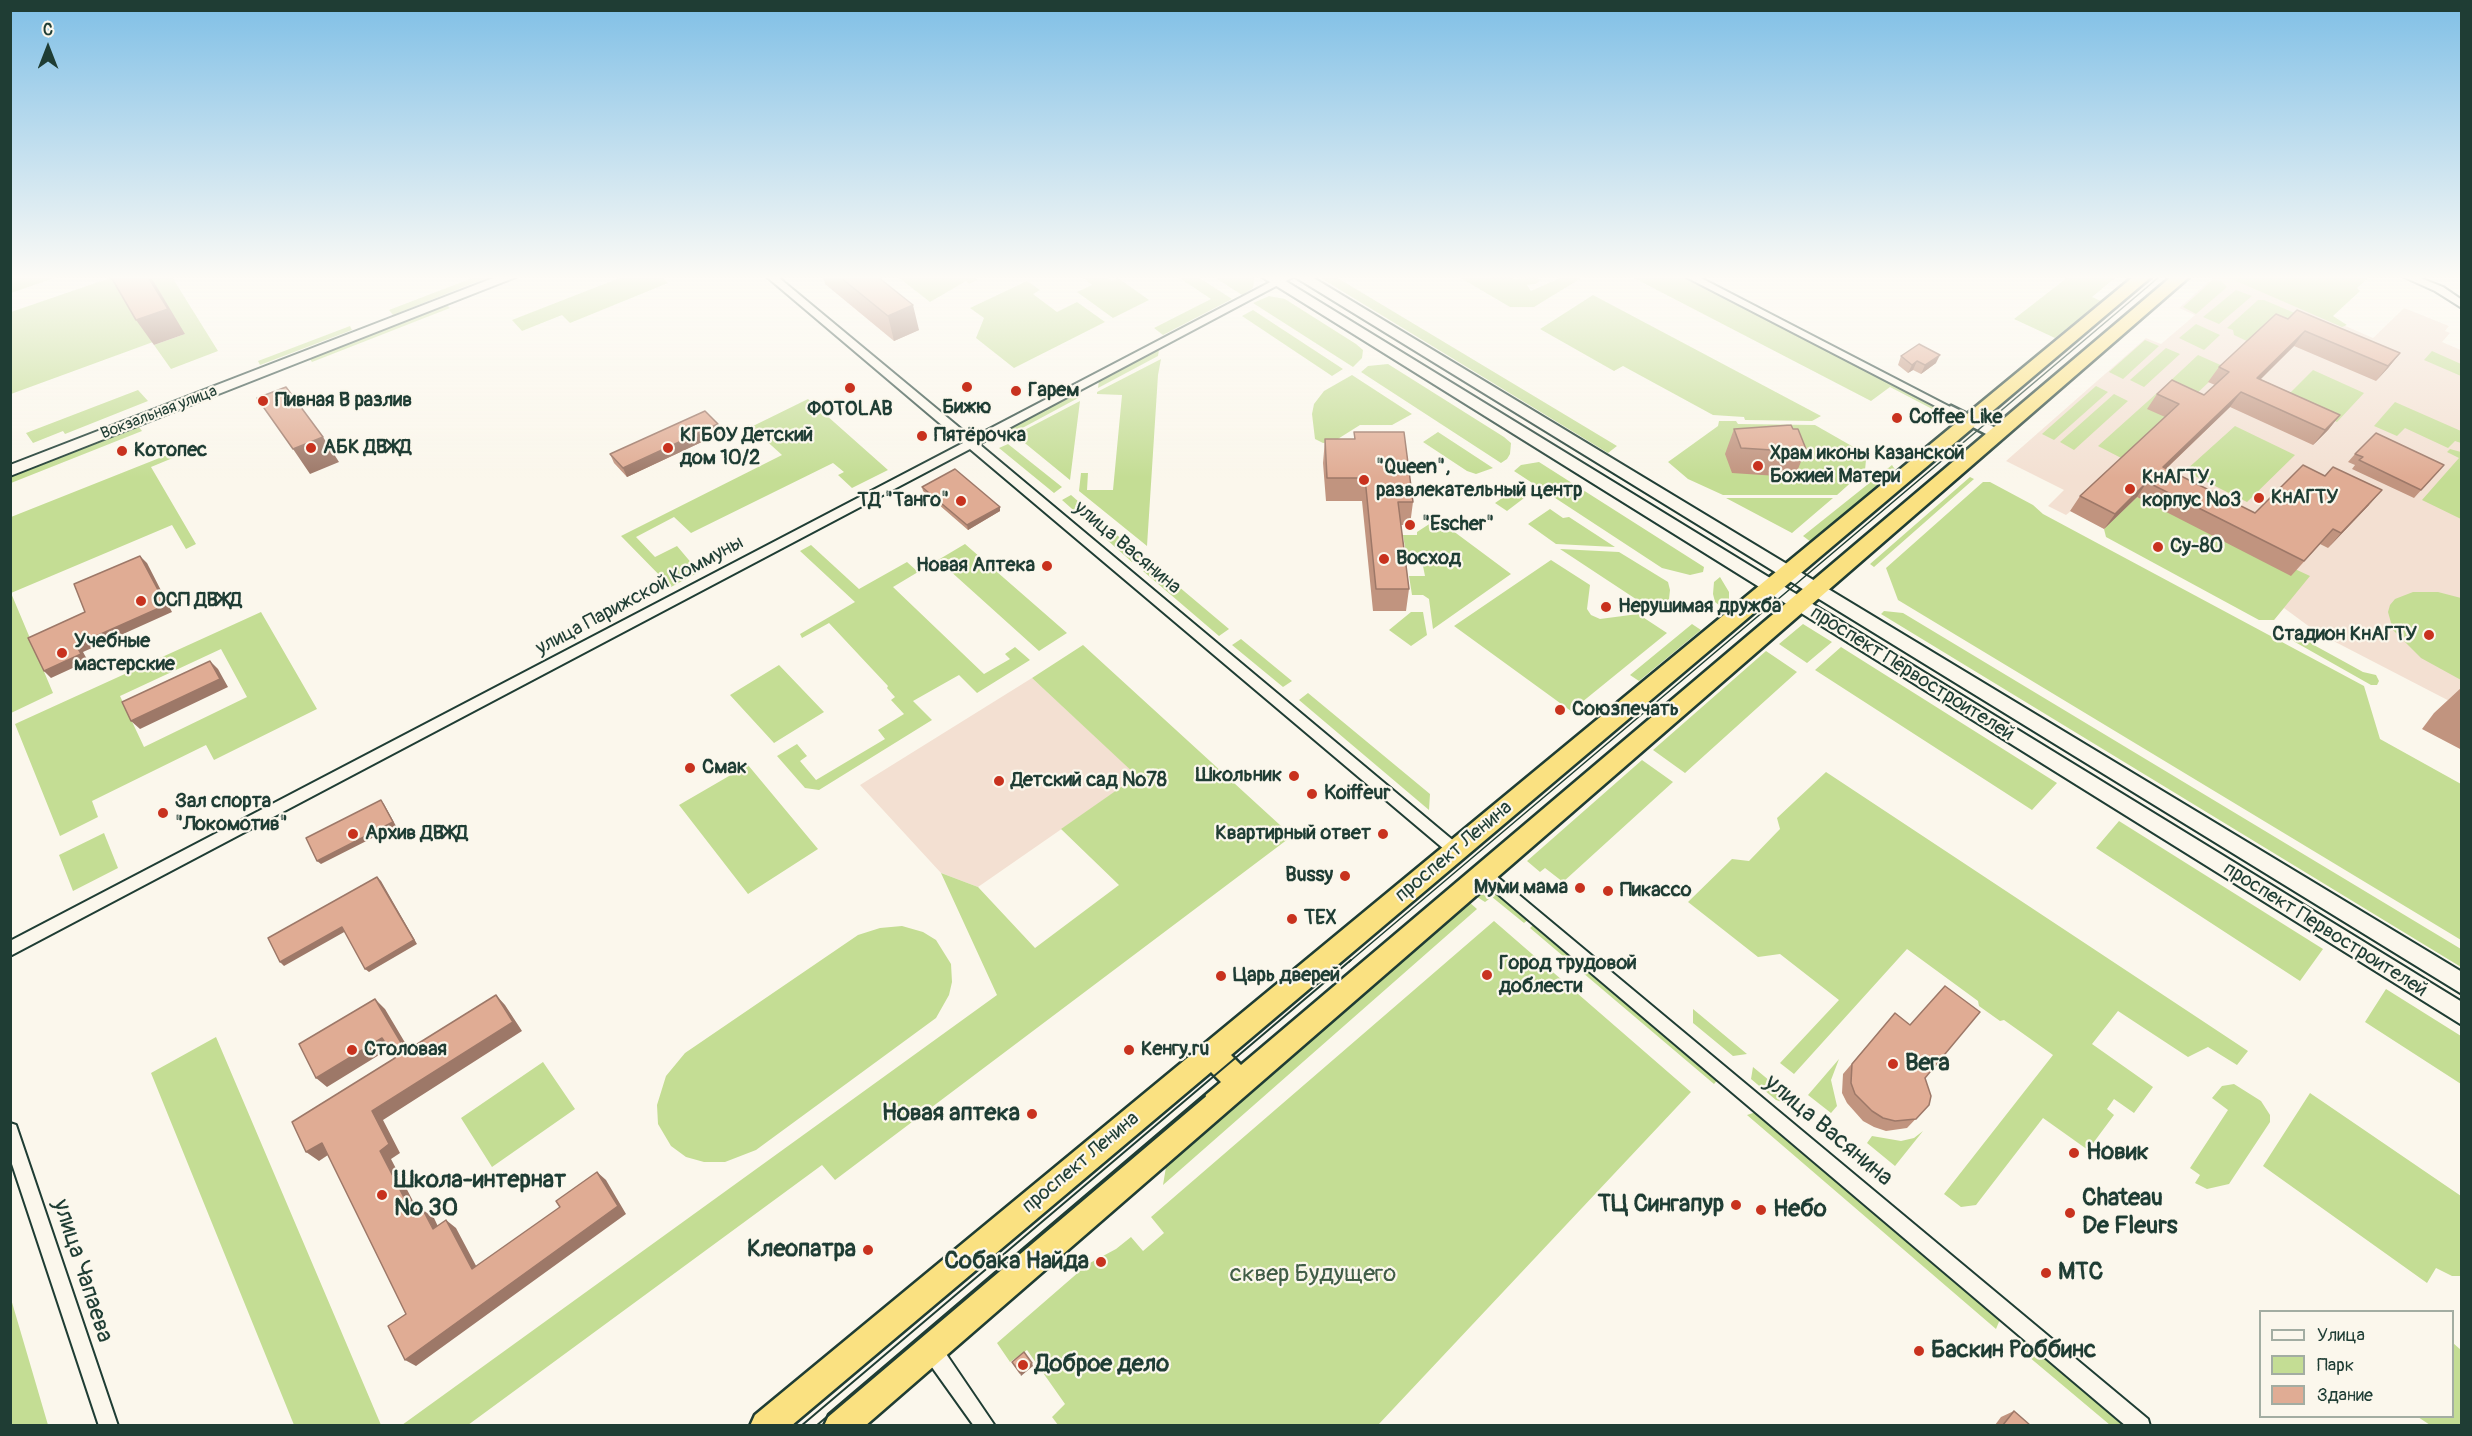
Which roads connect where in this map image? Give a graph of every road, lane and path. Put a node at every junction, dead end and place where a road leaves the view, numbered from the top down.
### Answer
1 (337, 344) edge
2 (852, 344) edge
3 (1157, 344) edge
4 (1381, 344) edge
5 (1412, 344) edge
6 (1821, 344) edge
7 (2061, 344) edge
8 (2102, 344) edge
9 (1951, 411) joint
10 (1970, 420) junction
11 (1997, 434) junction
12 (1561, 435) junction
13 (971, 444) junction
14 (1543, 447) junction
15 (10, 471) edge
16 (1779, 579) junction
17 (1808, 596) junction
18 (2119, 774) junction
19 (2103, 792) junction
20 (1456, 851) junction
21 (1484, 874) junction
22 (2373, 930) junction
23 (10, 949) edge
24 (2359, 951) junction
25 (2462, 984) edge
26 (2462, 1015) edge
27 (1212, 1054) junction
28 (1240, 1083) junction
29 (10, 1131) edge
30 (931, 1348) junction
31 (109, 1425) edge
32 (766, 1425) edge
33 (840, 1425) edge
34 (986, 1425) edge
35 (2141, 1425) edge

1 - 15 main road, Вокзальная улица
2 - 13 street, улица Васянина
3 - 13 street, улица Парижской Коммуны
4 - 14 main road, проспект Первостроителей
5 - 12 main road, проспект Первостроителей
6 - 9 street
7 - 10 highway, проспект Ленина
8 - 11 highway, проспект Ленина
9 - 10 street
10 - 11 street
10 - 16 highway, проспект Ленина
11 - 17 highway, проспект Ленина
12 - 14 main road
12 - 16 main road, проспект Первостроителей
13 - 20 street, улица Васянина
13 - 23 street, улица Парижской Коммуны
14 - 16 main road, проспект Первостроителей
16 - 17 main road, проспект Первостроителей
16 - 20 highway, проспект Ленина
17 - 18 main road, проспект Первостроителей
17 - 19 main road, проспект Первостроителей
17 - 21 highway, проспект Ленина
18 - 19 main road
18 - 22 main road, проспект Первостроителей
19 - 24 main road, проспект Первостроителей
20 - 21 highway
20 - 27 highway, проспект Ленина
21 - 28 highway, проспект Ленина
21 - 35 street, улица Васянина
22 - 24 main road
22 - 25 main road, проспект Первостроителей
24 - 26 main road, проспект Первостроителей
27 - 28 highway
27 - 32 highway, проспект Ленина
28 - 30 highway, проспект Ленина
29 - 31 street, улица Чапаева
30 - 33 highway, проспект Ленина
30 - 34 street

